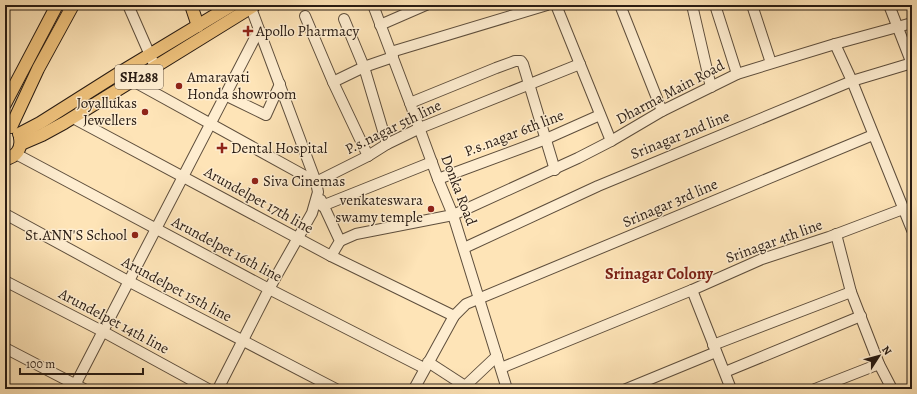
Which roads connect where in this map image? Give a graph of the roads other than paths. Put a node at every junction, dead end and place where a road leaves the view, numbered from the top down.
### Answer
1 (57, 5) edge
2 (73, 5) edge
3 (128, 5) edge
4 (191, 5) edge
5 (232, 5) edge
6 (372, 5) edge
7 (426, 5) edge
8 (547, 5) edge
9 (556, 5) edge
10 (620, 5) edge
11 (692, 5) edge
12 (715, 5) edge
13 (889, 5) edge
14 (253, 6) edge
15 (755, 6) edge
16 (305, 16) dead end
17 (344, 19) dead end
18 (912, 23) edge
19 (380, 25) junction
20 (198, 26) junction
21 (897, 27) junction
22 (259, 30) junction
23 (835, 44) junction
24 (149, 55) junction
25 (392, 55) junction
26 (771, 63) junction
27 (912, 63) edge
28 (580, 64) junction
29 (155, 67) junction
30 (364, 67) junction
31 (737, 74) junction
32 (133, 81) junction
33 (852, 81) junction
34 (333, 82) junction
35 (280, 84) junction
36 (529, 85) junction
37 (711, 86) junction
38 (225, 95) junction
39 (410, 103) junction
40 (5, 104) edge
41 (662, 111) junction
42 (600, 115) junction
43 (73, 118) junction
44 (210, 124) junction
45 (420, 128) junction
46 (873, 135) junction
47 (546, 139) junction
48 (13, 140) edge
49 (611, 141) junction
50 (387, 144) junction
51 (368, 156) junction
52 (432, 162) junction
53 (555, 170) junction
54 (184, 176) junction
55 (438, 179) junction
56 (317, 187) junction
57 (322, 206) junction
58 (903, 209) junction
59 (5, 214) edge
60 (453, 215) junction
61 (157, 228) junction
62 (912, 230) edge
63 (836, 234) junction
64 (297, 238) junction
65 (340, 241) junction
66 (464, 248) junction
67 (331, 256) junction
68 (5, 281) edge
69 (128, 281) junction
70 (269, 289) junction
71 (692, 290) junction
72 (851, 292) junction
73 (479, 298) junction
74 (454, 316) junction
75 (861, 316) junction
76 (102, 331) junction
77 (243, 340) junction
78 (5, 348) edge
79 (715, 349) junction
80 (497, 356) junction
81 (879, 364) junction
82 (426, 365) junction
83 (501, 368) junction
84 (725, 372) junction
85 (77, 387) edge
86 (464, 387) edge
87 (208, 389) edge
88 (218, 389) edge
89 (336, 389) edge
90 (414, 389) edge
91 (507, 389) edge
92 (626, 389) edge
93 (731, 389) edge
94 (815, 389) edge
95 (892, 389) edge

1 - 40 main road
2 - 48 main road
3 - 24 street
4 - 20 main road
5 - 20 main road, SH288
6 - 19 street, Donka Road
7 - 19 street
8 - 25 street
9 - 28 street
10 - 41 street
11 - 37 street
12 - 31 street
13 - 21 street
14 - 22 street
14 - 29 main road, SH288
15 - 26 street
16 - 34 street
17 - 30 street
18 - 21 street, Dharma Main Road
19 - 25 street, Donka Road
20 - 24 main road, SH288
21 - 23 street, Dharma Main Road
21 - 27 street
22 - 35 street
22 - 38 street
23 - 26 street, Dharma Main Road
23 - 33 street
24 - 29 street
24 - 48 main road, SH288
25 - 30 street
25 - 39 street, Donka Road
26 - 31 street, Dharma Main Road
27 - 33 street, Srinagar 2nd line
28 - 36 street, P.s.nagar 5th line
28 - 42 street
29 - 32 main road, SH288
30 - 34 street
30 - 50 street
31 - 37 street, Dharma Main Road
32 - 43 main road, SH288
32 - 44 street
33 - 46 street
33 - 66 street, Srinagar 2nd line
34 - 51 street
35 - 38 street
35 - 56 street
36 - 39 street
36 - 45 street, P.s.nagar 5th line
36 - 47 street
37 - 41 street, Dharma Main Road
38 - 44 street
39 - 45 street, Donka Road
41 - 49 street, Dharma Main Road
42 - 47 street, P.s.nagar 6th line
42 - 49 street
43 - 48 main road, SH288
43 - 54 street, Arundelpet 17th line
44 - 54 street
44 - 56 street
45 - 50 street, P.s.nagar 5th line
45 - 52 street, Donka Road
46 - 58 street
46 - 73 street, Srinagar 3rd line
47 - 53 street
47 - 55 street, P.s.nagar 6th line
48 - 61 street, Arundelpet 16th line
49 - 53 street, Dharma Main Road
50 - 51 street, P.s.nagar 5th line
51 - 56 street, P.s.nagar 5th line
52 - 55 street, Donka Road
52 - 57 street
53 - 60 street, Dharma Main Road
54 - 61 street
54 - 64 street, Arundelpet 17th line
55 - 60 street, Donka Road
56 - 57 street
56 - 64 street
57 - 65 street
58 - 62 street
58 - 63 street, Srinagar 4th line
59 - 69 street, Arundelpet 15th line
60 - 65 street, Dharma Main Road
60 - 66 street, Donka Road
61 - 69 street
61 - 70 street, Arundelpet 16th line
63 - 71 street, Srinagar 4th line
63 - 72 street
64 - 67 street, Arundelpet 17th line
64 - 70 street
65 - 67 street
66 - 73 street, Donka Road
67 - 74 street, Arundelpet 17th line
68 - 76 street, Arundelpet 14th line
69 - 76 street
69 - 77 street, Arundelpet 15th line
70 - 77 street
70 - 82 street, Arundelpet 16th line
71 - 79 street
71 - 83 street, Srinagar 4th line
72 - 75 street
72 - 79 street
73 - 74 street, Srinagar 3rd line
73 - 80 street, Donka Road
74 - 82 street, Srinagar 3rd line
75 - 81 street
75 - 84 street
76 - 85 street
76 - 87 street, Arundelpet 14th line
77 - 88 street
77 - 89 street, Arundelpet 15th line
78 - 85 street
79 - 84 street
79 - 92 street
80 - 83 street, Donka Road
80 - 86 street
81 - 94 street
81 - 95 street
82 - 86 street, Arundelpet 16th line
82 - 90 street, Srinagar 3rd line
83 - 91 street, Donka Road
84 - 93 street

